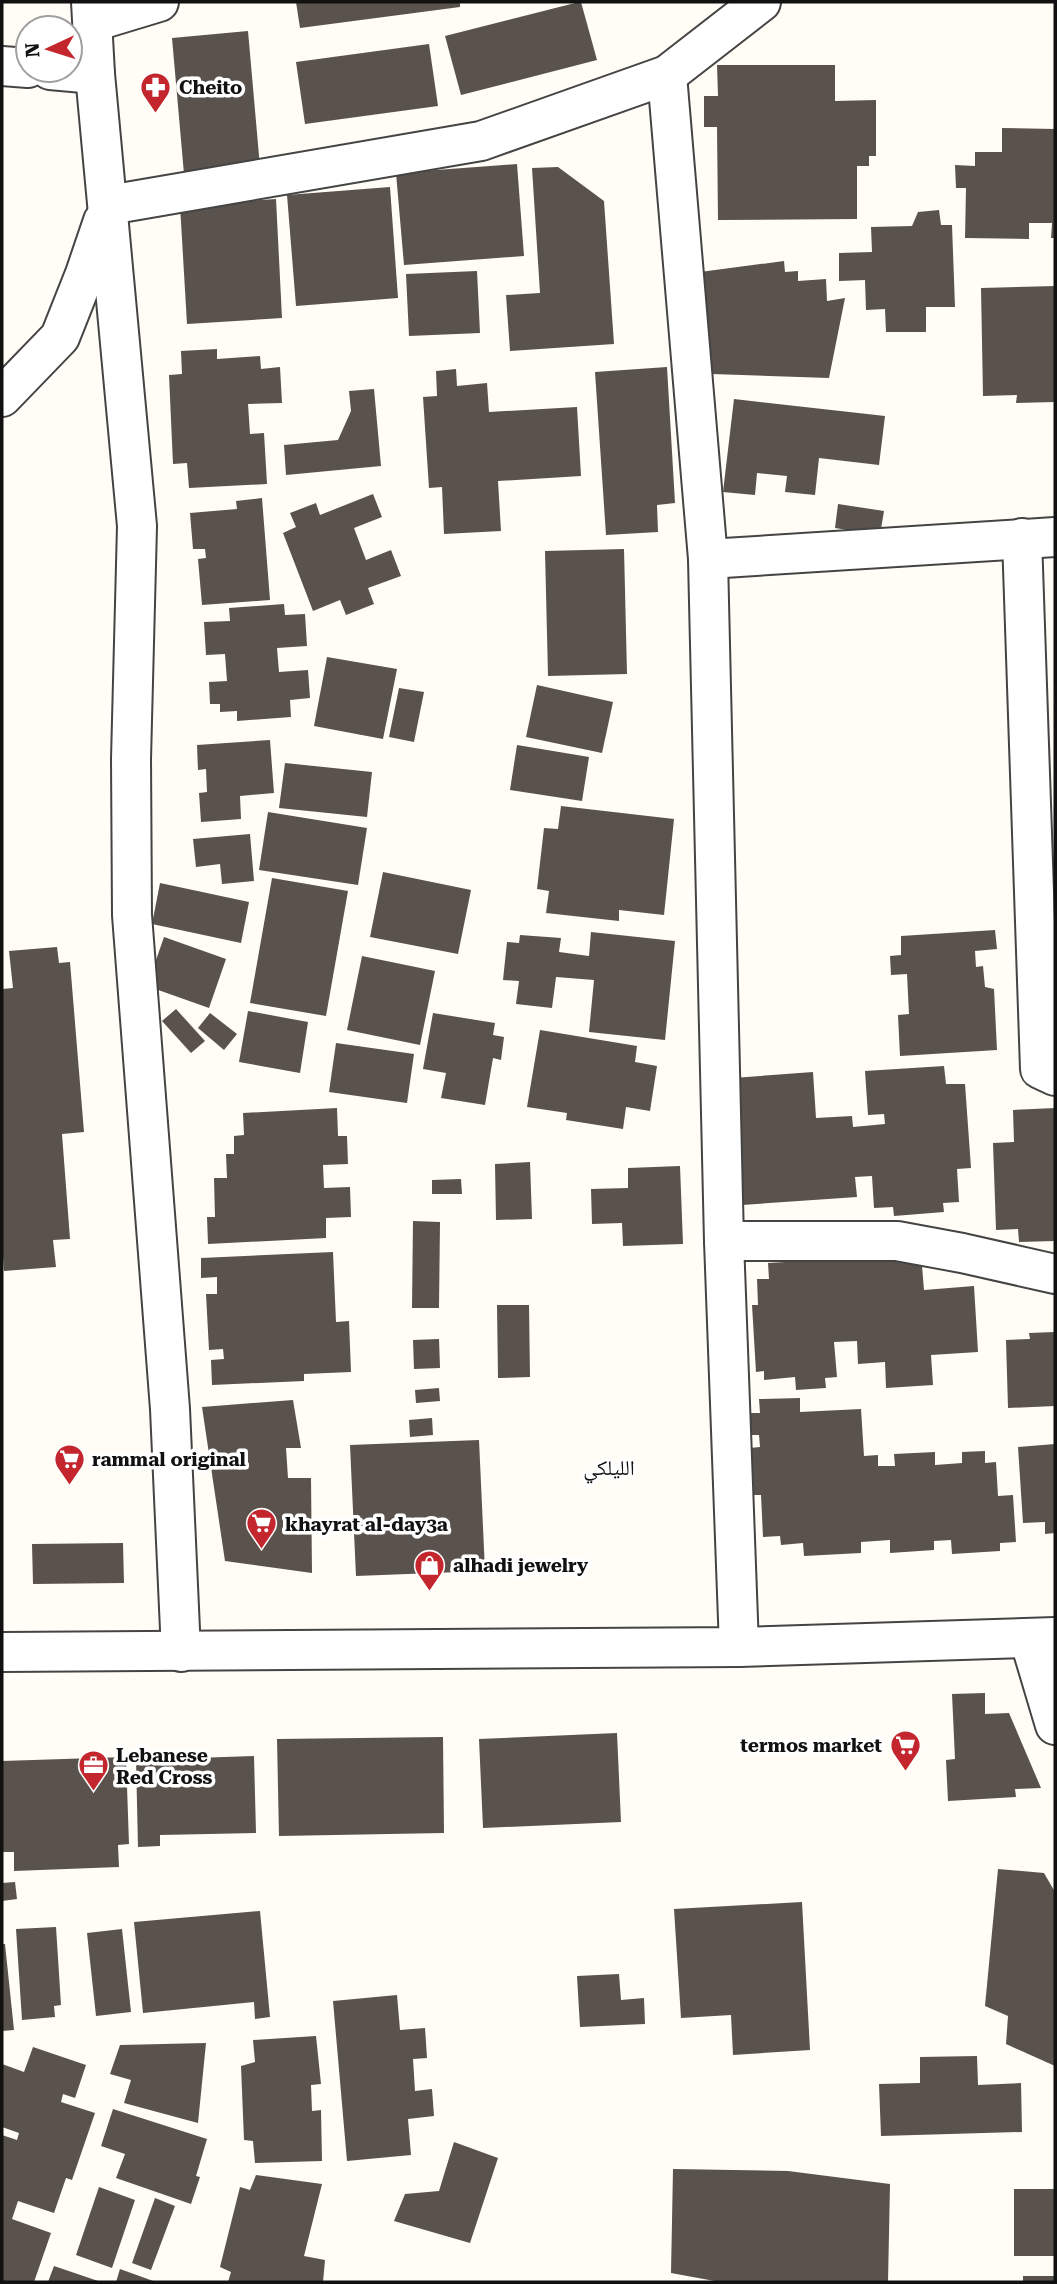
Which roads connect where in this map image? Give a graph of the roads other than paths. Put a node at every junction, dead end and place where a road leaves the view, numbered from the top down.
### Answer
1 (159, 2) edge
2 (761, 2) edge
3 (92, 12) edge
4 (84, 73) edge
5 (95, 74) junction
6 (667, 75) junction
7 (109, 205) junction
8 (2, 397) edge
9 (1038, 538) edge
10 (708, 559) junction
11 (1055, 1076) edge
12 (724, 1241) junction
13 (1055, 1275) edge
14 (1042, 1637) edge
15 (739, 1647) junction
16 (2, 1652) edge
17 (181, 1652) junction
18 (1055, 1726) edge

1 - 3 street
2 - 6 street
3 - 5 street
4 - 5 street
5 - 7 street
6 - 7 street
6 - 10 street
7 - 8 street
7 - 17 street
9 - 10 street
9 - 11 street
10 - 12 street
12 - 13 street
12 - 15 street
14 - 15 street
14 - 18 street
15 - 17 street
16 - 17 street

